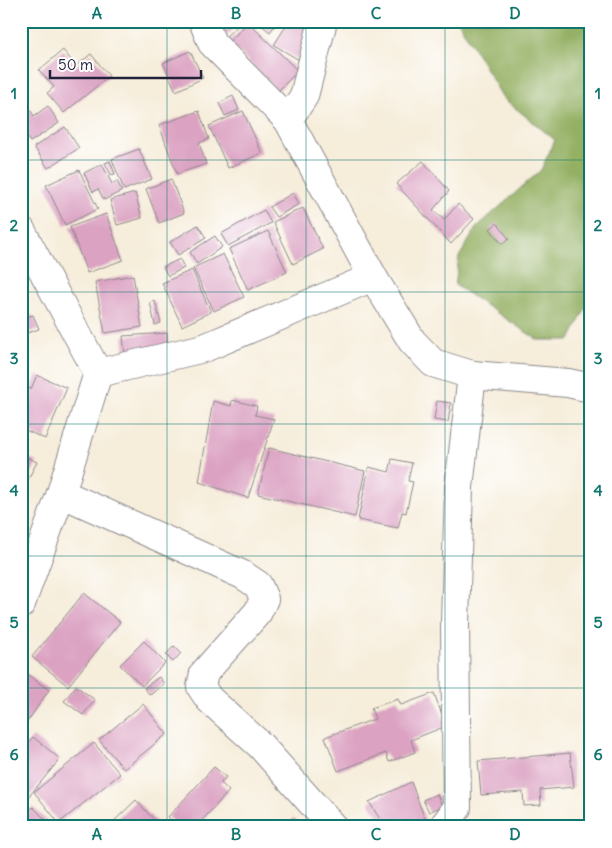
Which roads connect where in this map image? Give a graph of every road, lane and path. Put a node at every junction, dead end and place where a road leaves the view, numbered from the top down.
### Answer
1 (203, 21) edge
2 (323, 21) edge
3 (288, 120) junction
4 (21, 230) edge
5 (373, 277) junction
6 (98, 373) junction
7 (472, 375) junction
8 (591, 388) edge
9 (61, 493) junction
10 (21, 604) edge
11 (333, 827) edge
12 (443, 827) edge

1 - 3 street
2 - 3 street
3 - 5 street
4 - 6 street
5 - 6 street
5 - 7 street
6 - 9 street
7 - 8 street
7 - 12 street
9 - 10 street
9 - 11 street

